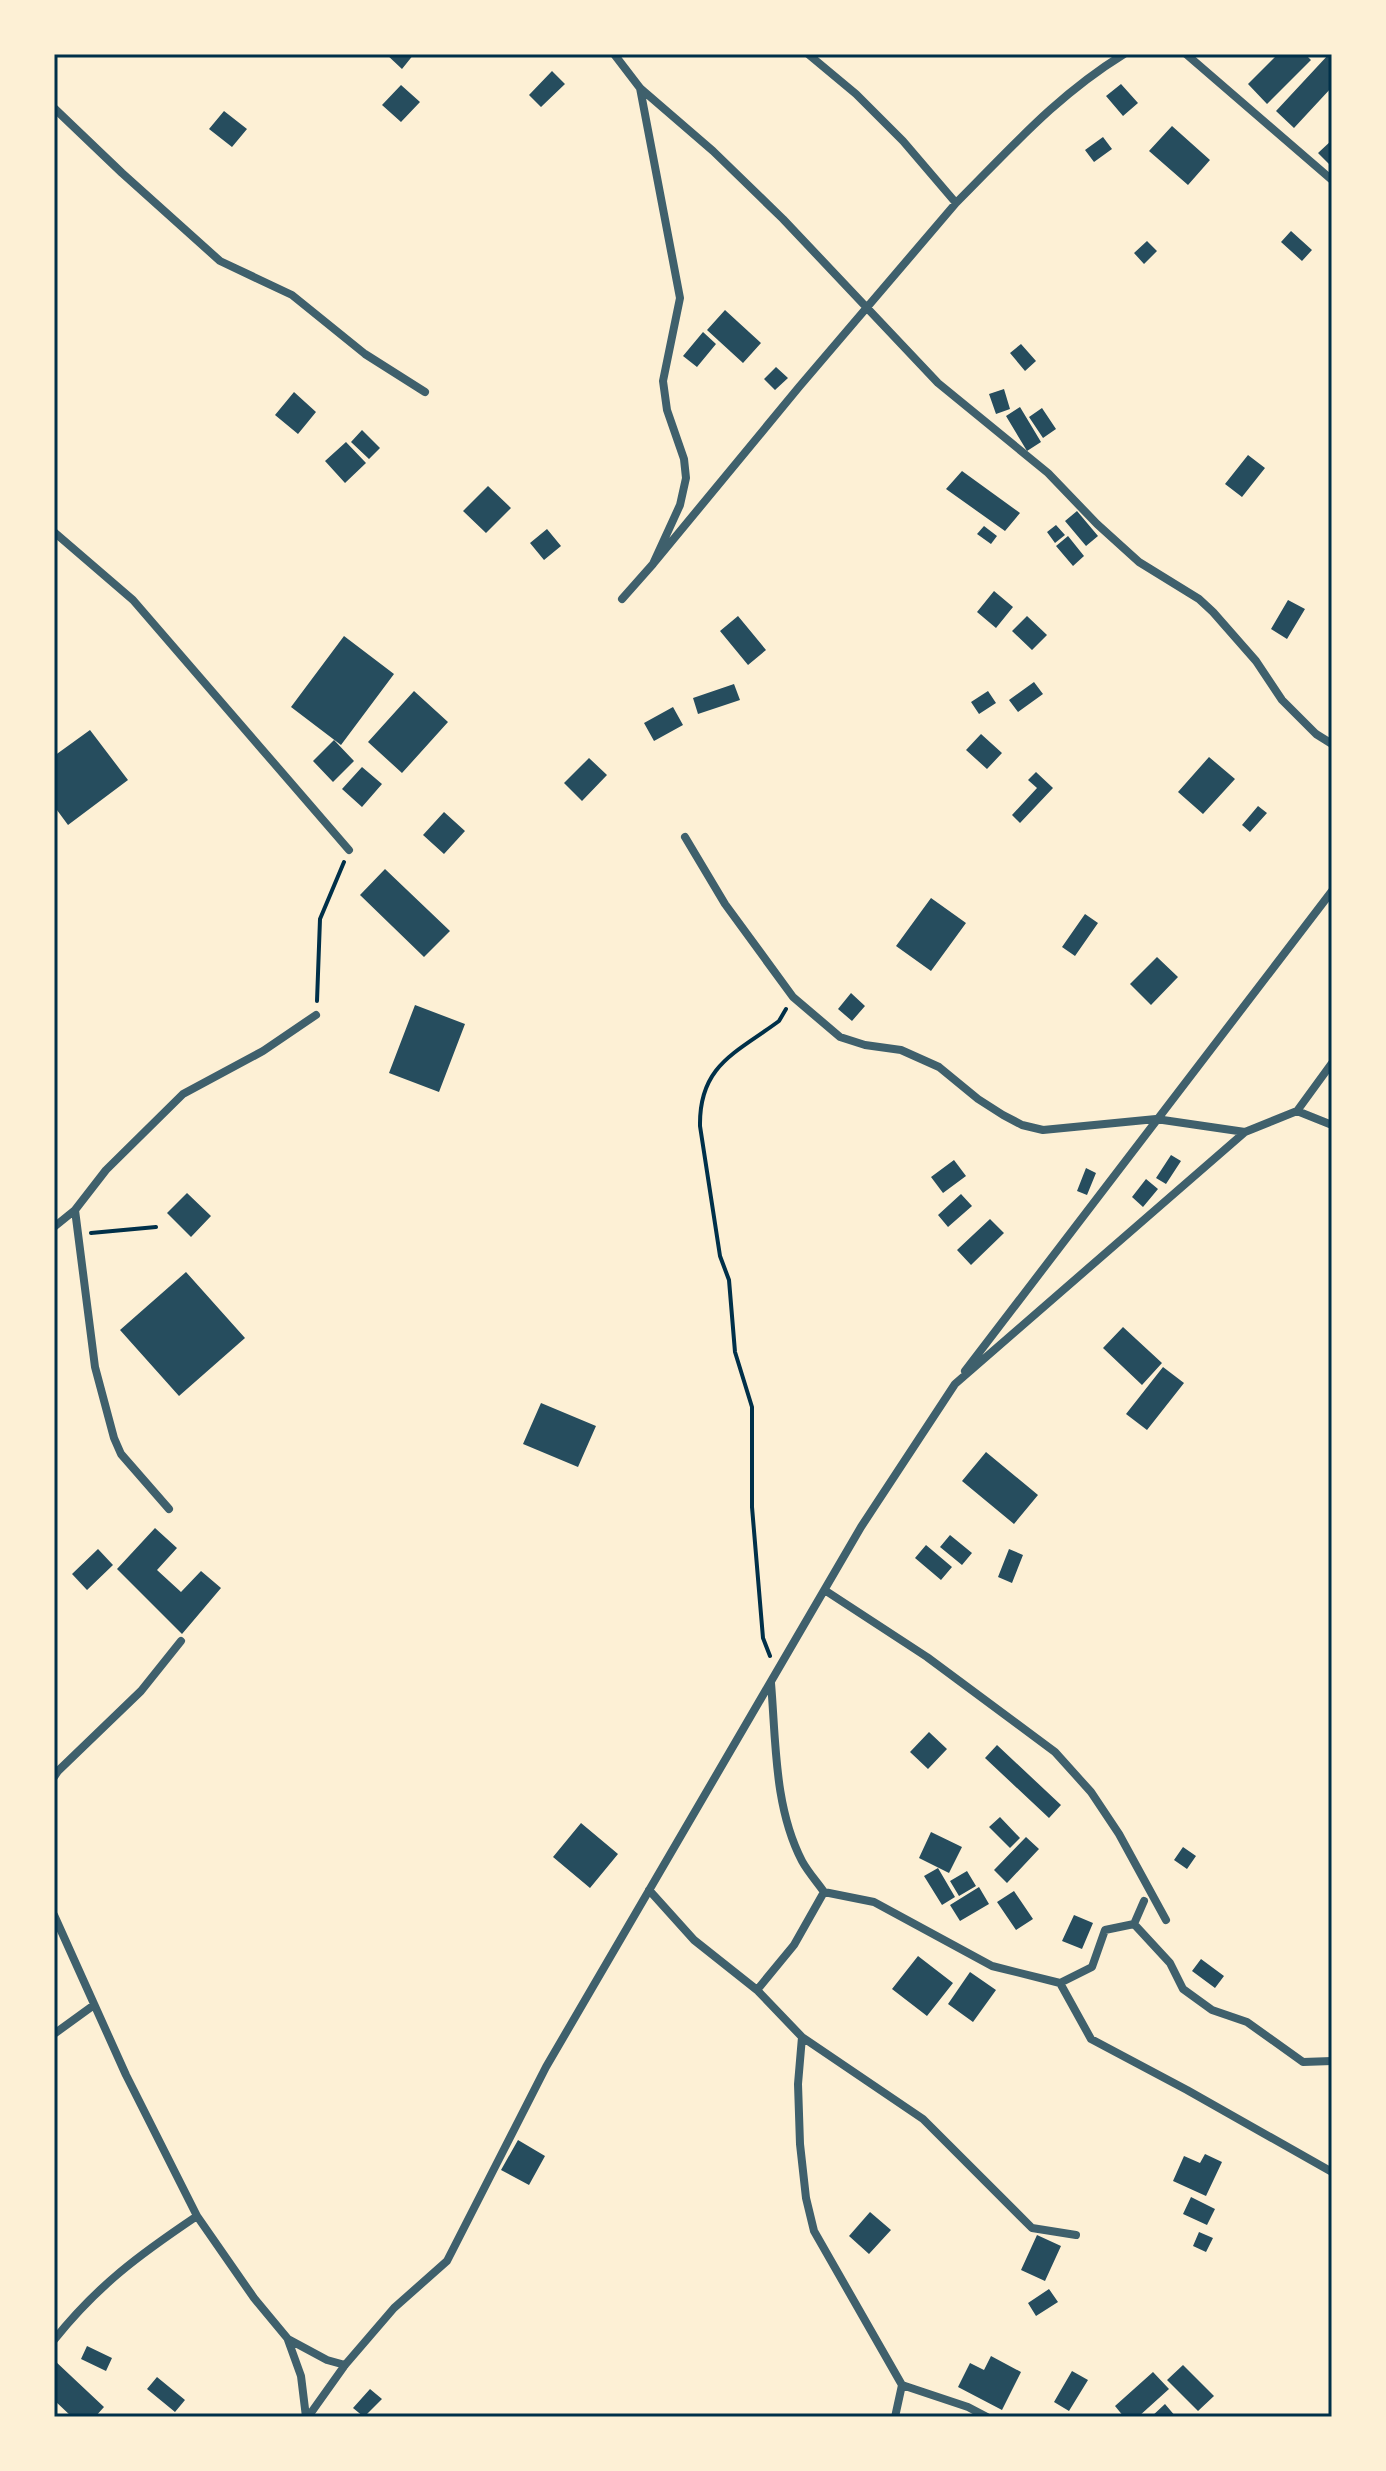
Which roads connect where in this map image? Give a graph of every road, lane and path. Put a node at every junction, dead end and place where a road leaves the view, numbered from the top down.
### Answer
1 (614, 54) edge
2 (808, 54) edge
3 (1124, 54) edge
4 (1186, 54) edge
5 (640, 88) junction
6 (54, 108) edge
7 (1332, 180) edge
8 (956, 203) junction
9 (867, 309) junction
10 (425, 392) dead end
11 (54, 532) edge
12 (653, 564) junction
13 (622, 599) dead end
14 (1332, 744) edge
15 (685, 837) dead end
16 (349, 850) joint
17 (1332, 891) edge
18 (793, 997) junction
19 (316, 1015) joint
20 (1332, 1063) edge
21 (1297, 1111) junction
22 (1156, 1119) junction
23 (1332, 1125) edge
24 (1245, 1132) junction
25 (75, 1210) junction
26 (54, 1227) edge
27 (156, 1227) dead end
28 (80, 1234) junction
29 (955, 1384) junction
30 (169, 1509) dead end
31 (826, 1591) junction
32 (181, 1641) dead end
33 (778, 1671) junction
34 (771, 1682) junction
35 (54, 1777) edge
36 (649, 1890) junction
37 (824, 1892) junction
38 (1144, 1901) dead end
39 (54, 1915) edge
40 (1166, 1920) dead end
41 (1134, 1924) junction
42 (1060, 1983) junction
43 (757, 1990) junction
44 (94, 2005) junction
45 (54, 2034) edge
46 (802, 2037) junction
47 (1332, 2061) edge
48 (1332, 2172) edge
49 (197, 2216) junction
50 (1076, 2235) dead end
51 (288, 2339) junction
52 (54, 2340) edge
53 (345, 2365) junction
54 (902, 2385) junction
55 (307, 2417) edge
56 (895, 2417) edge
57 (987, 2417) edge

1 - 5 street
2 - 8 street
3 - 8 street
4 - 7 street
5 - 9 street
5 - 12 street
6 - 10 street
8 - 9 street
9 - 12 street
9 - 14 street
11 - 16 street
12 - 13 street
15 - 18 street
16 - 19 path
17 - 22 street
18 - 22 street
18 - 33 path
19 - 25 street
20 - 21 street
21 - 23 street
21 - 24 street
22 - 24 street
22 - 29 street
24 - 29 street
25 - 26 street
25 - 28 street
27 - 28 path
28 - 30 street
29 - 31 street
31 - 33 street
31 - 40 street
32 - 35 street
33 - 34 street
34 - 36 street
34 - 37 street
36 - 43 street
36 - 53 street
37 - 42 street
37 - 43 street
38 - 41 street
39 - 44 street
41 - 42 street
41 - 47 street
42 - 48 street
43 - 46 street
44 - 45 street
44 - 49 street
46 - 50 street
46 - 54 street
49 - 51 street
49 - 52 street
51 - 53 street
51 - 55 street
53 - 55 street
54 - 56 street
54 - 57 street

